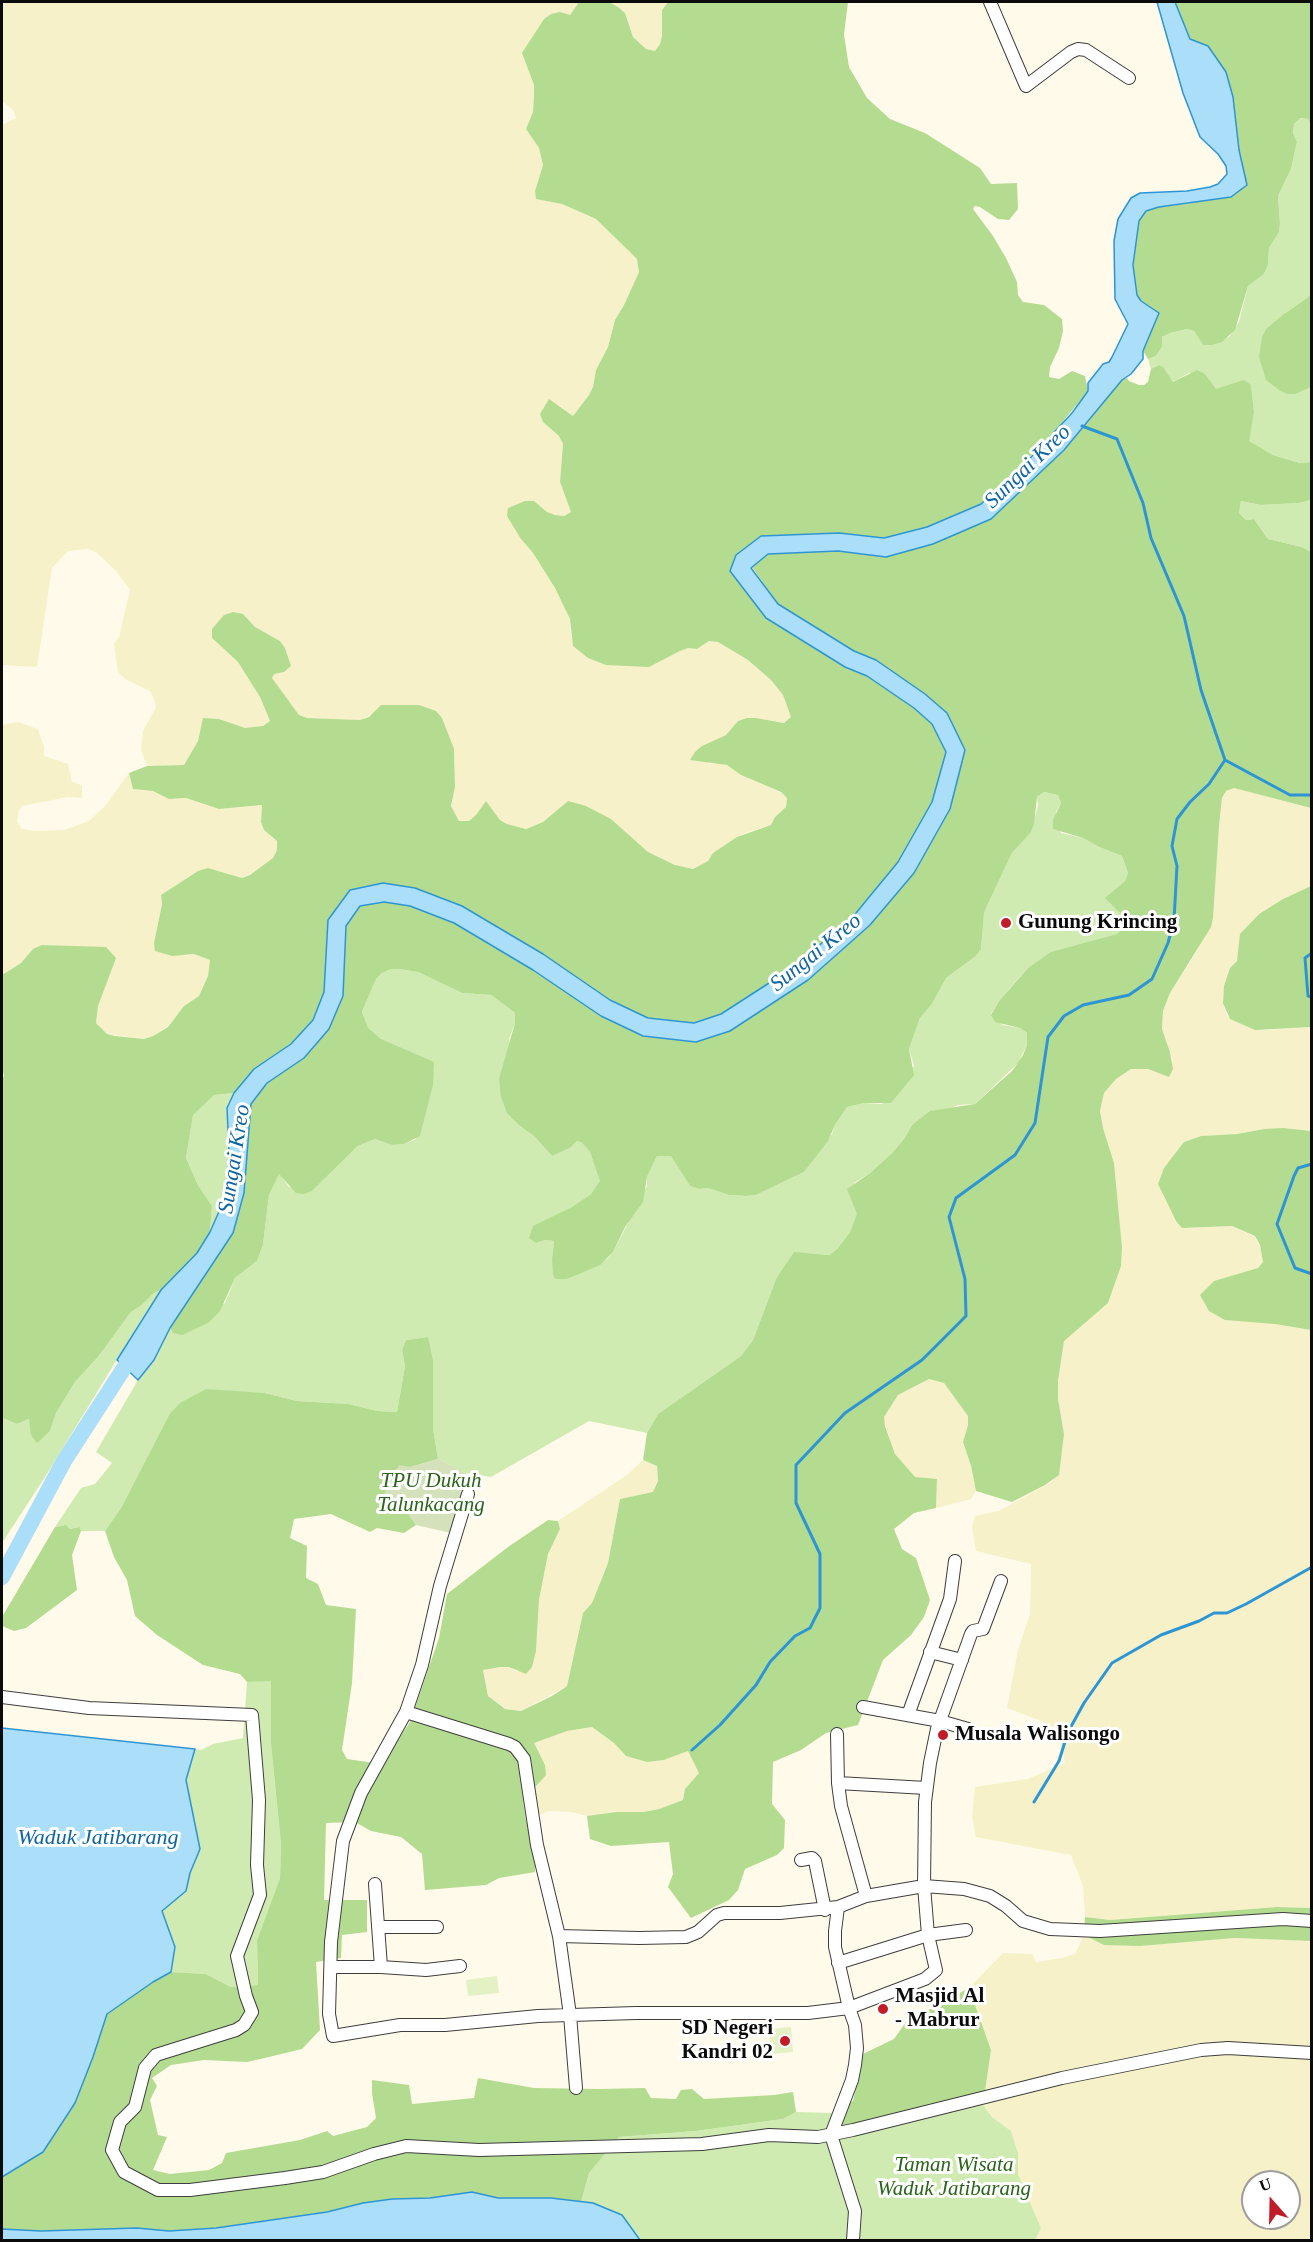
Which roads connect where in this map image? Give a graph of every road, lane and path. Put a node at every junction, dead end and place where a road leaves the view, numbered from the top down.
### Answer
1 (990, 2) edge
2 (1129, 78) dead end
3 (468, 1494) dead end
4 (955, 1561) dead end
5 (1001, 1581) dead end
6 (930, 1652) junction
7 (962, 1660) junction
8 (2, 1697) edge
9 (863, 1707) dead end
10 (406, 1712) junction
11 (908, 1714) junction
12 (940, 1721) junction
13 (968, 1729) dead end
14 (837, 1734) dead end
15 (838, 1783) junction
16 (926, 1788) junction
17 (801, 1860) dead end
18 (375, 1884) dead end
19 (924, 1886) junction
20 (866, 1896) junction
21 (831, 1909) junction
22 (1311, 1921) edge
23 (378, 1927) junction
24 (437, 1927) dead end
25 (966, 1930) dead end
26 (928, 1935) junction
27 (559, 1936) junction
28 (838, 1964) junction
29 (331, 1966) junction
30 (460, 1966) dead end
31 (381, 1967) junction
32 (849, 2008) junction
33 (570, 2015) junction
34 (1311, 2053) edge
35 (576, 2088) dead end
36 (831, 2135) junction
37 (853, 2241) edge

1 - 2 street
3 - 10 street
4 - 6 street
5 - 7 street
6 - 7 street
6 - 11 street
7 - 12 street
8 - 36 street
9 - 11 street
10 - 27 street
10 - 29 street
11 - 12 street
12 - 13 street
12 - 16 street
14 - 15 street
15 - 16 street
15 - 20 street
16 - 19 street
17 - 21 street
18 - 23 street
19 - 20 street
19 - 22 street
19 - 26 street
20 - 21 street
21 - 27 street
21 - 28 street
23 - 24 street
23 - 31 street
25 - 26 street
26 - 28 street
26 - 32 street
27 - 33 street
28 - 32 street
29 - 31 street
29 - 33 street
30 - 31 street
32 - 33 street
32 - 36 street
33 - 35 street
34 - 36 street
36 - 37 street

